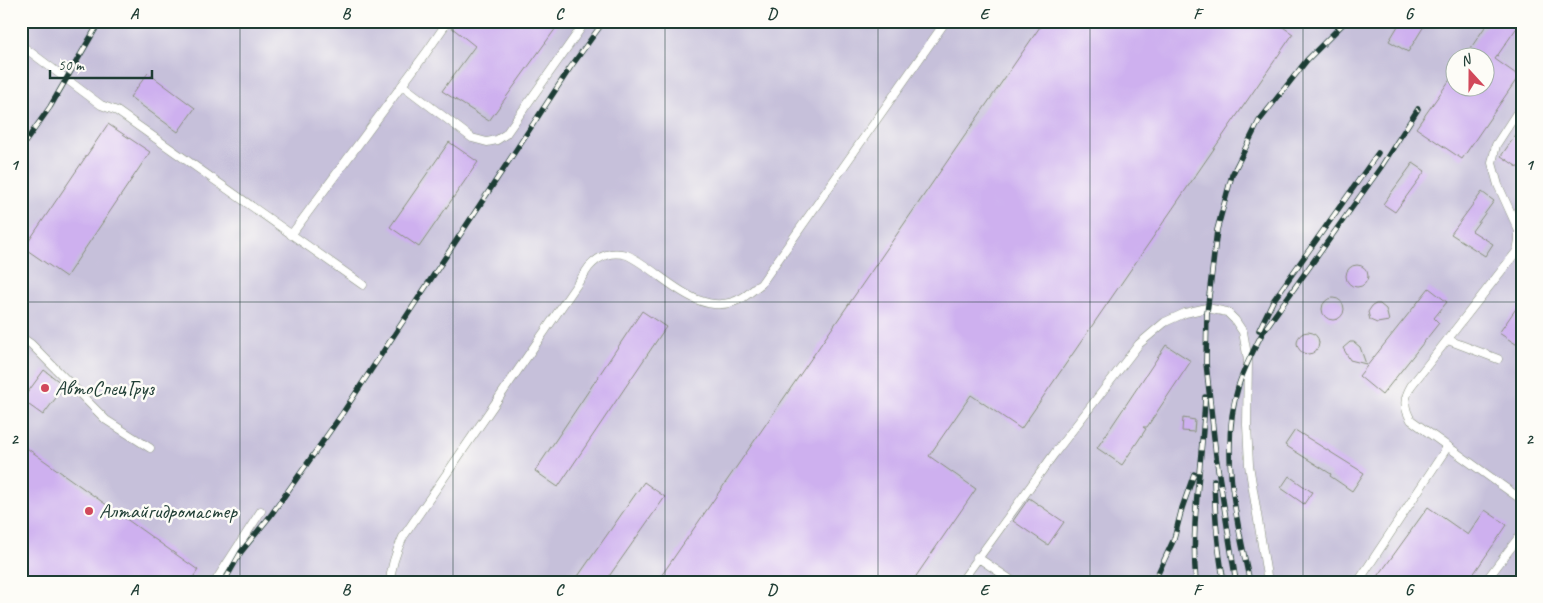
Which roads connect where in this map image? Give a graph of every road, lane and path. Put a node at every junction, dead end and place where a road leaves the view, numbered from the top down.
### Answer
1 (448, 21) edge
2 (586, 21) edge
3 (946, 21) edge
4 (21, 46) edge
5 (402, 86) junction
6 (1522, 105) edge
7 (292, 235) junction
8 (1519, 251) edge
9 (363, 284) dead end
10 (21, 337) edge
11 (1448, 340) junction
12 (1498, 359) dead end
13 (1448, 446) junction
14 (150, 448) dead end
15 (1522, 500) edge
16 (261, 511) dead end
17 (1522, 534) edge
18 (977, 557) junction
19 (215, 582) edge
20 (390, 582) edge
21 (961, 582) edge
22 (1014, 582) edge
23 (1268, 582) edge
24 (1358, 582) edge
25 (1485, 582) edge

1 - 5 lane
2 - 5 lane
3 - 20 lane
4 - 7 lane
5 - 7 lane
6 - 8 lane
7 - 9 lane
8 - 11 lane
10 - 14 lane
11 - 12 lane
11 - 13 lane
13 - 15 lane
13 - 24 lane
16 - 19 lane
17 - 25 lane
18 - 21 lane
18 - 22 lane
18 - 23 lane

